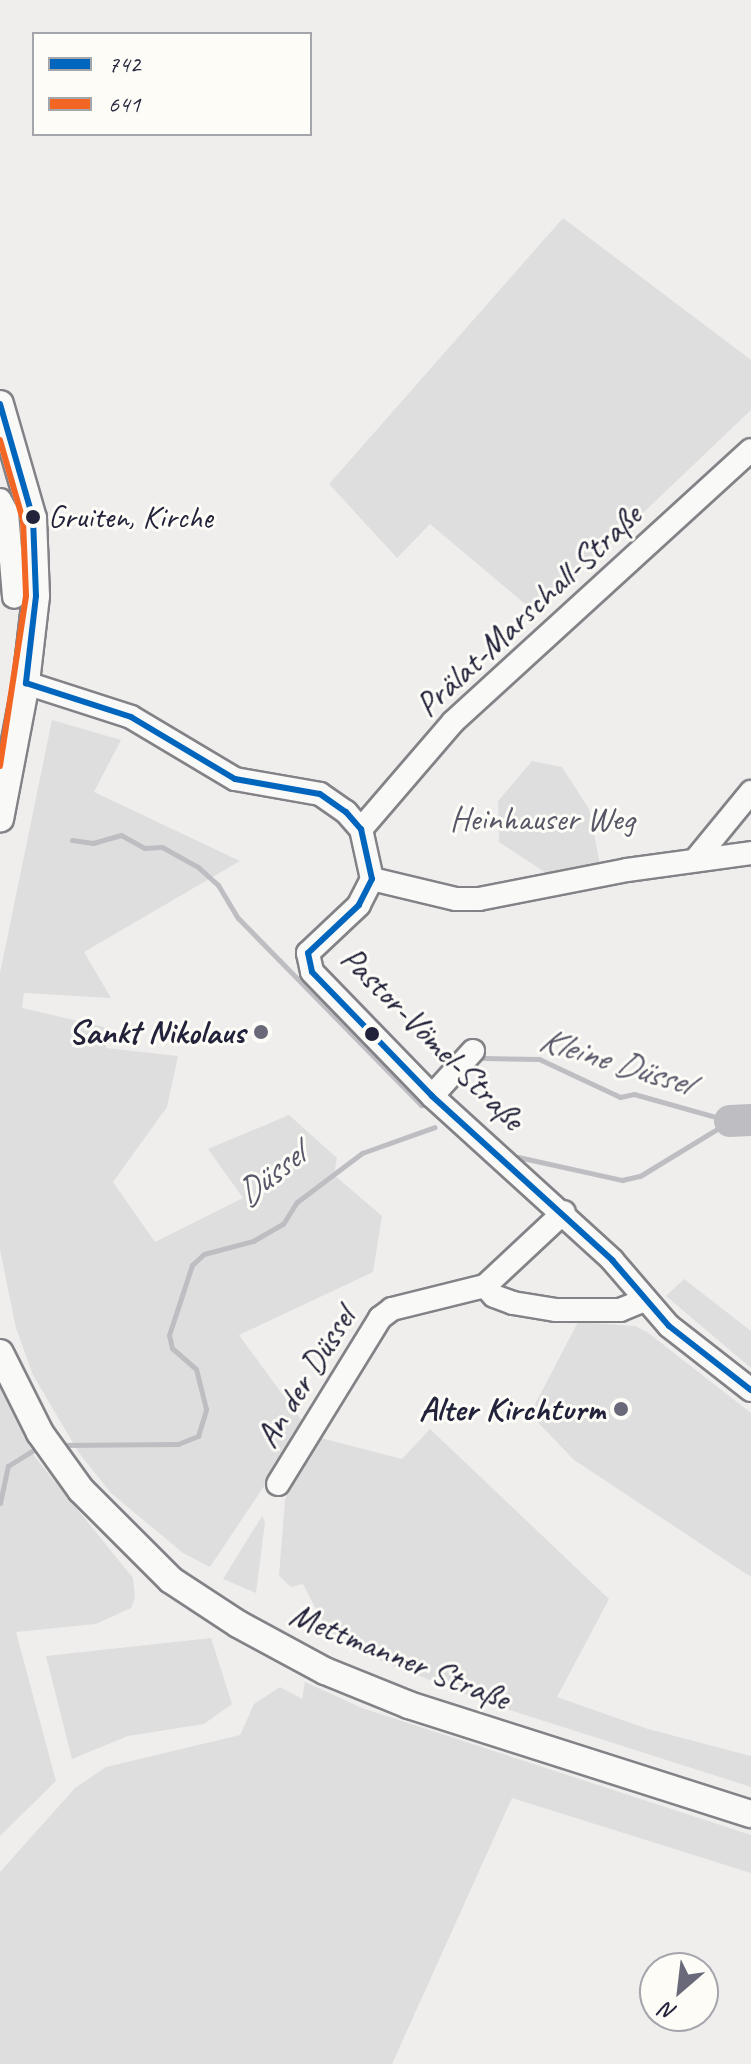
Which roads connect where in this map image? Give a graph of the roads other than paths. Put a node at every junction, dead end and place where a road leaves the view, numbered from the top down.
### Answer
1 (0, 404) edge
2 (751, 450) edge
3 (0, 500) edge
4 (14, 597) dead end
5 (26, 683) junction
6 (751, 792) edge
7 (0, 819) edge
8 (361, 829) junction
9 (751, 853) edge
10 (696, 859) junction
11 (372, 879) junction
12 (473, 1051) dead end
13 (432, 1096) junction
14 (564, 1212) junction
15 (485, 1286) junction
16 (645, 1300) junction
17 (0, 1353) edge
18 (751, 1390) edge
19 (278, 1484) dead end
20 (751, 1814) edge

1 - 5 main road
2 - 8 street, Prälat-Marschall-Straße
3 - 4 street
5 - 7 main road
5 - 8 street
6 - 10 street
8 - 11 street
9 - 10 street
10 - 11 street
11 - 13 street, Pastor-Vömel-Straße
12 - 13 street
13 - 14 street, Pastor-Vömel-Straße
14 - 15 street
14 - 16 street, Pastor-Vömel-Straße
15 - 16 street
15 - 19 street, An der Düssel
16 - 18 street
17 - 20 main road, Mettmanner Straße

